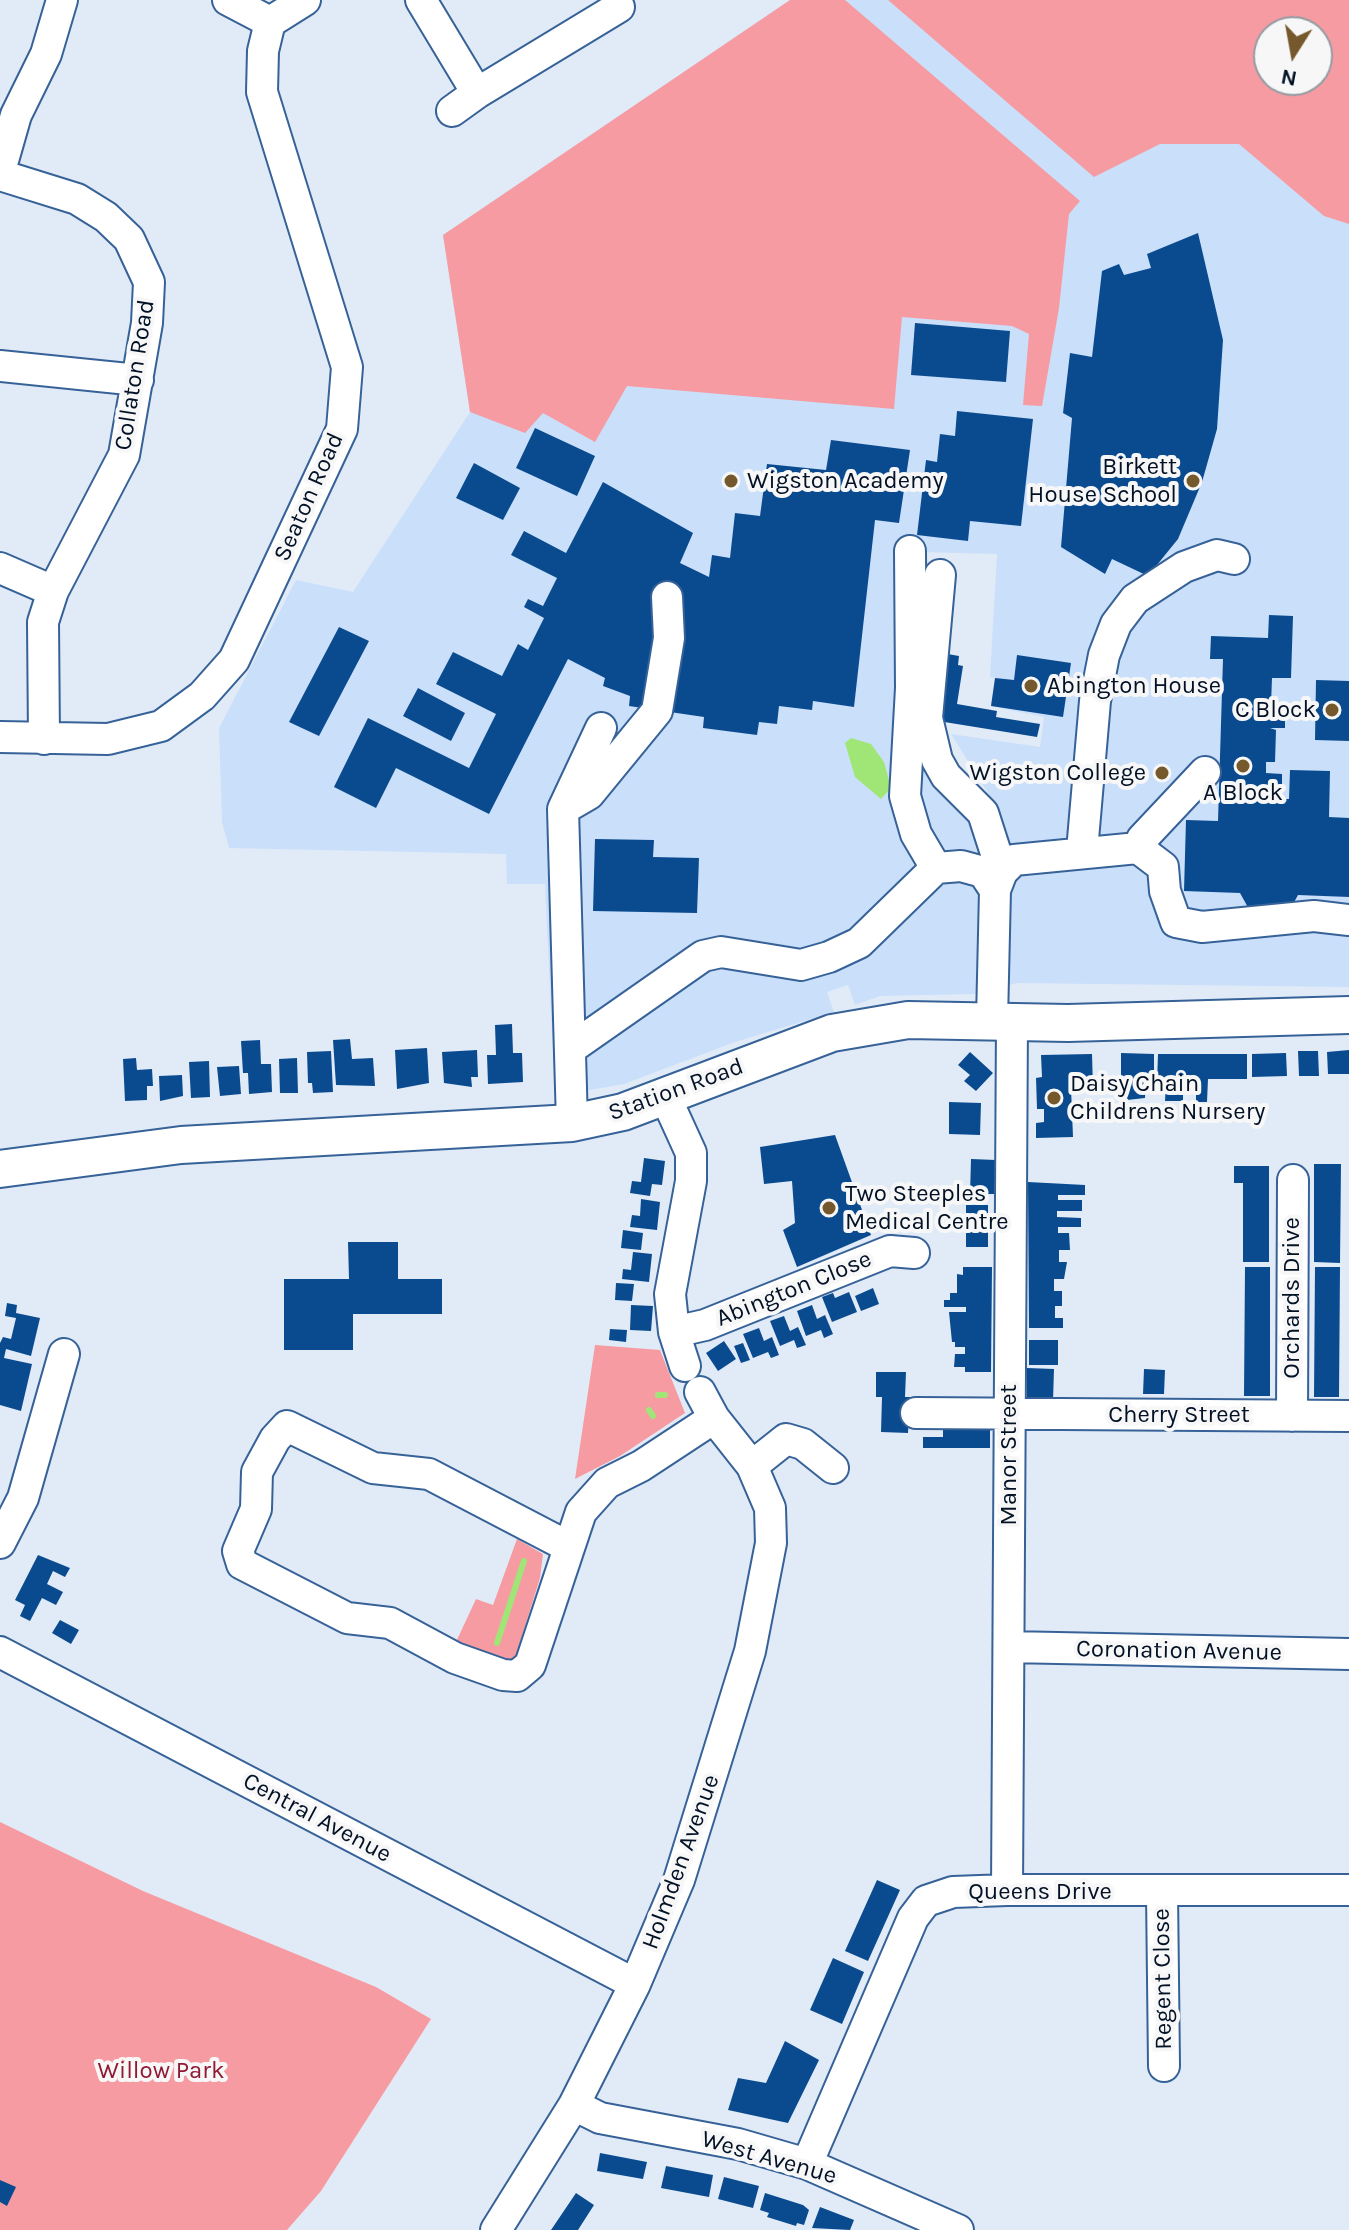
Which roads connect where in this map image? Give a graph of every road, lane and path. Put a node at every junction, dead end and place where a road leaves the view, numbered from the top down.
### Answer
1 (62, 0) edge
2 (228, 0) edge
3 (305, 0) edge
4 (421, 0) edge
5 (619, 7) dead end
6 (270, 22) junction
7 (477, 93) junction
8 (452, 111) dead end
9 (0, 173) edge
10 (0, 366) edge
11 (138, 380) junction
12 (910, 551) dead end
13 (1234, 559) dead end
14 (0, 568) edge
15 (940, 575) dead end
16 (53, 591) junction
17 (667, 597) dead end
18 (601, 728) dead end
19 (0, 737) edge
20 (44, 739) junction
21 (1205, 772) dead end
22 (563, 809) junction
23 (1138, 848) junction
24 (1082, 851) junction
25 (936, 868) junction
26 (999, 881) junction
27 (1349, 920) edge
28 (1349, 1015) edge
29 (1002, 1020) junction
30 (570, 1049) junction
31 (665, 1096) junction
32 (572, 1123) junction
33 (0, 1169) edge
34 (1293, 1180) dead end
35 (914, 1253) dead end
36 (674, 1332) junction
37 (64, 1354) dead end
38 (685, 1366) dead end
39 (916, 1413) dead end
40 (1009, 1414) junction
41 (1292, 1416) junction
42 (1349, 1416) edge
43 (752, 1466) junction
44 (833, 1468) dead end
45 (0, 1543) edge
46 (567, 1546) junction
47 (1009, 1647) junction
48 (0, 1652) edge
49 (1349, 1654) edge
50 (1007, 1890) junction
51 (1349, 1890) edge
52 (1162, 1892) junction
53 (635, 1984) junction
54 (1164, 2066) dead end
55 (574, 2105) junction
56 (807, 2164) junction
57 (496, 2230) edge
58 (958, 2230) edge

1 - 9 street
2 - 6 street
3 - 6 street
4 - 7 street
5 - 7 street
6 - 20 street, Seaton Road
7 - 8 street
9 - 11 street, Collaton Road
10 - 11 street
11 - 16 street, Collaton Road
12 - 25 street
13 - 24 street
14 - 16 street
15 - 26 street, Manor Street
16 - 20 street, Collaton Road
17 - 22 street
18 - 22 street
19 - 20 street, Seaton Road
21 - 23 street
22 - 30 street
23 - 24 street
23 - 27 street
24 - 26 street
25 - 26 street
25 - 30 street
26 - 29 street, Manor Street
28 - 29 main road, Station Road
29 - 31 main road, Station Road
29 - 40 street, Manor Street
30 - 32 street
31 - 32 main road, Station Road
31 - 36 street
32 - 33 main road, Station Road
34 - 41 street, Orchards Drive
35 - 36 street, Abington Close
36 - 38 street
37 - 45 street
39 - 40 street, Cherry Street
40 - 41 street, Cherry Street
40 - 47 street, Manor Street
41 - 42 street, Cherry Street
43 - 44 street
43 - 46 street, Holmden Avenue
43 - 53 street, Holmden Avenue
46 - 46 street
47 - 49 street, Coronation Avenue
47 - 50 street, Manor Street
48 - 53 street, Central Avenue
50 - 52 street, Queens Drive
50 - 56 street, Queens Drive
51 - 52 street, Queens Drive
52 - 54 street, Regent Close
53 - 55 street, Holmden Avenue
55 - 56 street, West Avenue
55 - 57 street, Holmden Avenue
56 - 58 street, West Avenue

